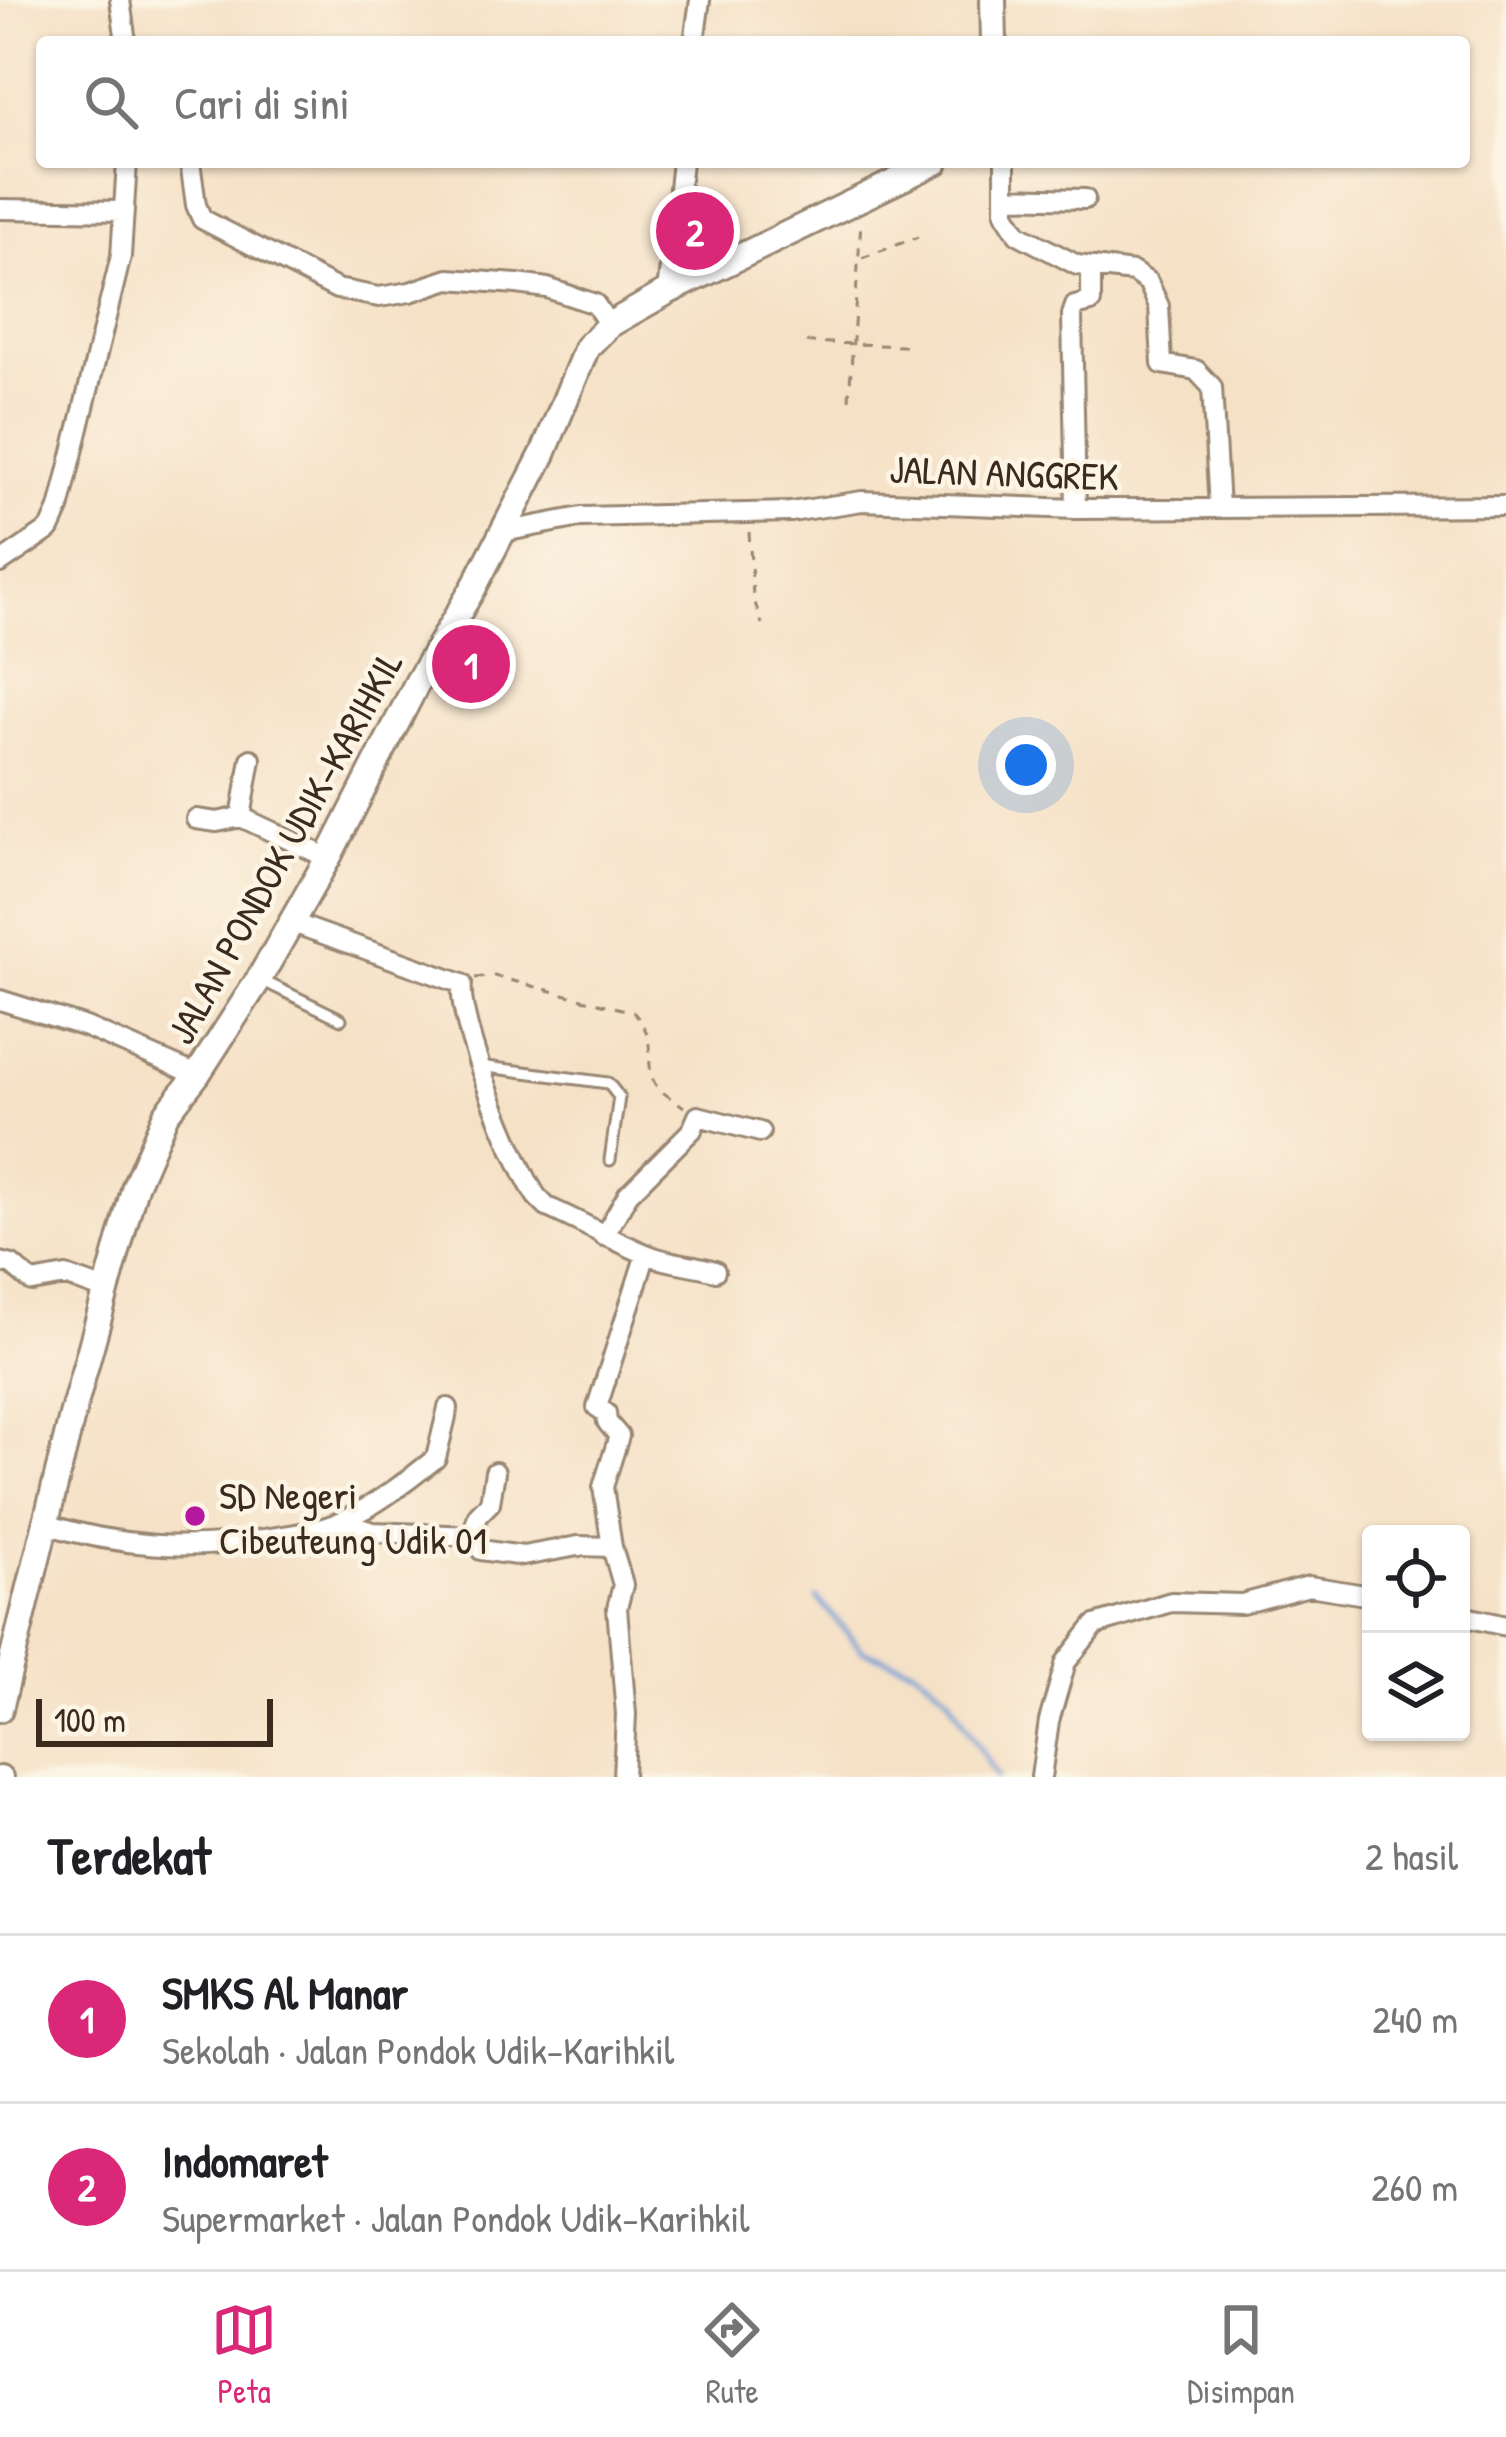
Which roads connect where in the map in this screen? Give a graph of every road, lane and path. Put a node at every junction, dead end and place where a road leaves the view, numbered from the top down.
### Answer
1 (120, 0) edge
2 (700, 0) edge
3 (993, 0) edge
4 (126, 36) edge
5 (695, 36) edge
6 (994, 36) edge
7 (127, 168) edge
8 (191, 168) edge
9 (681, 168) edge
10 (923, 168) edge
11 (1005, 168) edge
12 (861, 196) junction
13 (1005, 197) junction
14 (1084, 199) dead end
15 (0, 208) edge
16 (123, 211) junction
17 (918, 237) dead end
18 (860, 259) junction
19 (1091, 269) junction
20 (667, 292) junction
21 (609, 325) junction
22 (806, 342) dead end
23 (855, 344) junction
24 (905, 346) dead end
25 (849, 399) dead end
26 (1506, 506) edge
27 (1220, 508) junction
28 (1076, 509) junction
29 (749, 513) junction
30 (503, 532) junction
31 (0, 562) edge
32 (762, 624) dead end
33 (251, 759) dead end
34 (242, 817) junction
35 (196, 819) dead end
36 (328, 858) junction
37 (290, 922) junction
38 (259, 979) junction
39 (462, 984) junction
40 (0, 1000) edge
41 (341, 1019) dead end
42 (479, 1066) junction
43 (197, 1075) junction
44 (698, 1117) junction
45 (760, 1132) dead end
46 (610, 1160) dead end
47 (604, 1236) junction
48 (646, 1254) junction
49 (0, 1262) edge
50 (715, 1270) dead end
51 (108, 1291) junction
52 (448, 1408) dead end
53 (495, 1472) dead end
54 (340, 1522) junction
55 (45, 1524) junction
56 (472, 1536) junction
57 (612, 1547) junction
58 (1362, 1594) edge
59 (1470, 1618) edge
60 (1506, 1626) edge
61 (0, 1709) edge
62 (623, 1777) edge
63 (1041, 1777) edge

1 - 4 street
2 - 5 street
3 - 6 street
7 - 16 street
8 - 21 street
9 - 20 street
10 - 12 street, JALAN PONDOK UDIK–KARIHKIL
11 - 13 street
12 - 18 path
12 - 20 street, JALAN PONDOK UDIK–KARIHKIL
13 - 14 street
13 - 19 street
15 - 16 street
16 - 31 street
17 - 18 path
18 - 23 path
19 - 27 street
19 - 28 street
20 - 21 street, JALAN PONDOK UDIK–KARIHKIL
21 - 30 street, JALAN PONDOK UDIK–KARIHKIL
22 - 23 path
23 - 24 path
23 - 25 path
26 - 27 street, JALAN ANGGREK
27 - 28 street, JALAN ANGGREK
28 - 29 street, JALAN ANGGREK
29 - 30 street, JALAN ANGGREK
29 - 32 path
30 - 36 street, JALAN PONDOK UDIK–KARIHKIL
33 - 34 street
34 - 35 street
34 - 36 street
36 - 37 street, JALAN PONDOK UDIK–KARIHKIL
37 - 38 street, JALAN PONDOK UDIK–KARIHKIL
37 - 39 street
38 - 41 lane
38 - 43 street, JALAN PONDOK UDIK–KARIHKIL
39 - 42 street
39 - 44 path
40 - 43 street
42 - 46 lane
42 - 47 street
43 - 51 street, JALAN PONDOK UDIK–KARIHKIL
44 - 45 street
44 - 47 street
47 - 48 street
48 - 50 street
48 - 57 street
49 - 51 street
51 - 55 street, JALAN PONDOK UDIK–KARIHKIL
52 - 54 street
53 - 56 street
54 - 55 street
54 - 56 street
55 - 61 street, JALAN PONDOK UDIK–KARIHKIL
56 - 57 street
57 - 62 street
58 - 63 street
59 - 60 street

